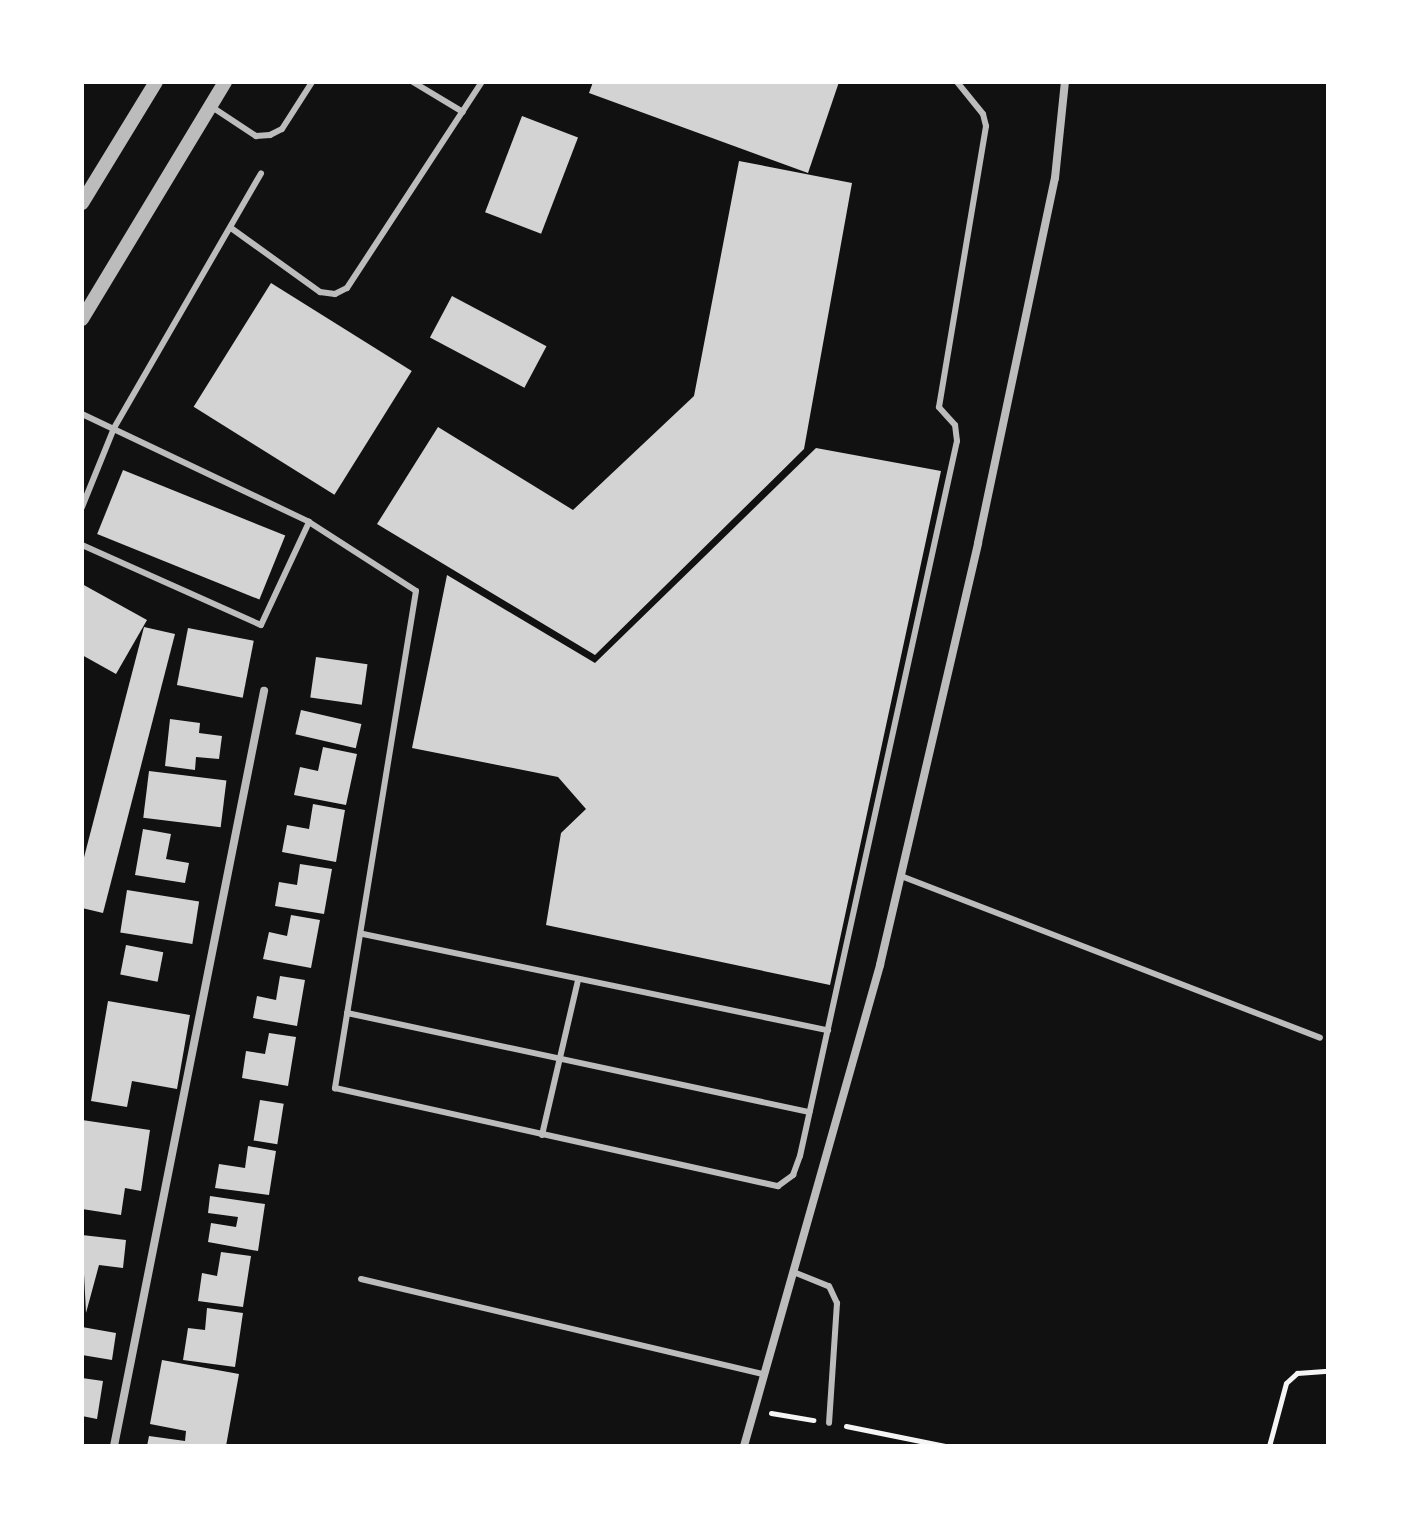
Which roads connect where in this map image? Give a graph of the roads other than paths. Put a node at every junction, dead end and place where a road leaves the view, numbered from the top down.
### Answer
1 (156, 82) edge
2 (225, 82) edge
3 (312, 82) edge
4 (413, 82) edge
5 (482, 82) edge
6 (957, 82) edge
7 (1065, 82) edge
8 (212, 107) junction
9 (463, 112) junction
10 (261, 173) dead end
11 (82, 203) edge
12 (231, 228) junction
13 (82, 319) edge
14 (82, 414) edge
15 (114, 428) junction
16 (82, 507) edge
17 (309, 522) junction
18 (82, 545) edge
19 (264, 691) dead end
20 (901, 876) junction
21 (363, 934) junction
22 (578, 980) junction
23 (347, 1013) junction
24 (828, 1030) junction
25 (1320, 1038) dead end
26 (558, 1058) junction
27 (810, 1112) junction
28 (542, 1135) junction
29 (796, 1273) junction
30 (361, 1279) dead end
31 (764, 1374) junction
32 (829, 1423) dead end
33 (114, 1446) edge
34 (744, 1446) edge

1 - 11 street
2 - 8 street
3 - 8 lane
4 - 9 lane
5 - 9 lane
6 - 24 lane
7 - 20 street
8 - 13 street
9 - 12 lane
10 - 12 lane
12 - 15 lane
14 - 15 lane
15 - 16 lane
15 - 17 lane
17 - 18 lane
17 - 21 lane
19 - 33 street
20 - 25 lane
20 - 29 street
21 - 22 lane
21 - 23 lane
22 - 24 lane
22 - 26 lane
23 - 26 lane
23 - 28 lane
24 - 27 lane
26 - 27 lane
26 - 28 lane
27 - 28 lane
29 - 31 street
29 - 32 lane
30 - 31 lane
31 - 34 street

